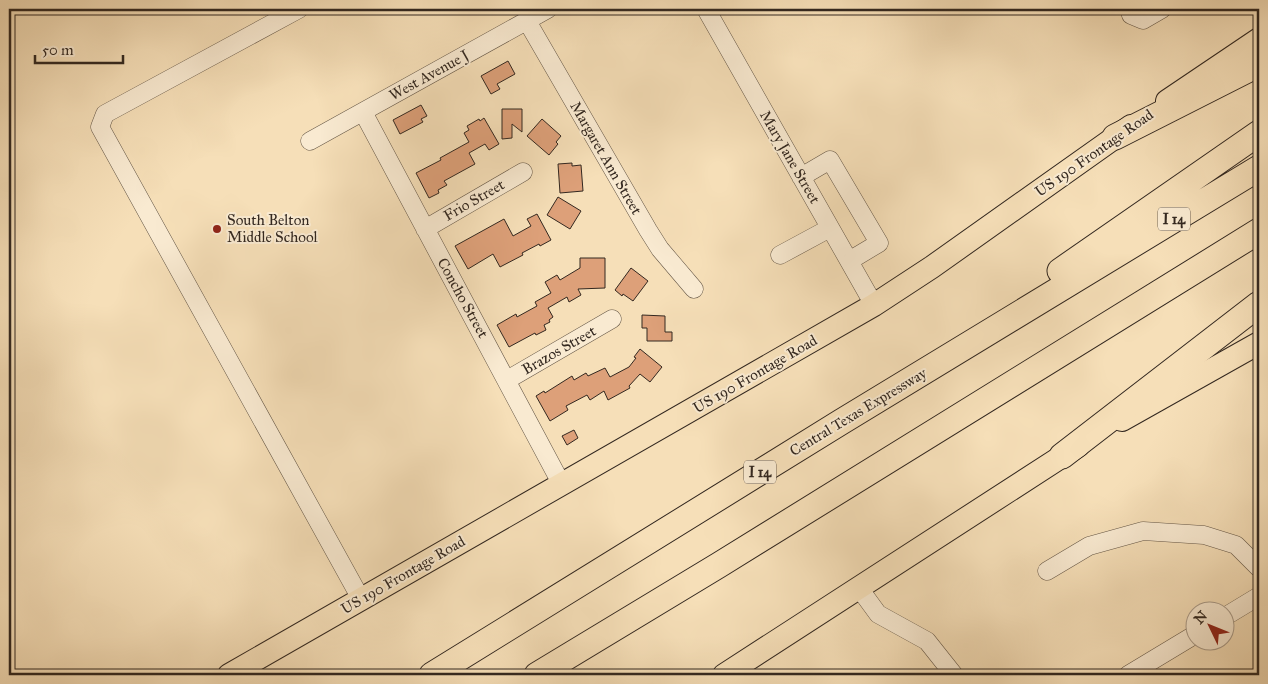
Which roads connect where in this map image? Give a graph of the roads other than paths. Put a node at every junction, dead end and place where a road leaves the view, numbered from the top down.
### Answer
1 (298, 9) edge
2 (548, 9) edge
3 (706, 9) edge
4 (1129, 9) edge
5 (1162, 9) edge
6 (528, 20) junction
7 (1259, 39) edge
8 (1259, 64) edge
9 (363, 112) junction
10 (1259, 133) edge
11 (1115, 137) junction
12 (310, 141) dead end
13 (1259, 168) edge
14 (523, 172) dead end
15 (801, 177) junction
16 (830, 228) junction
17 (425, 229) junction
18 (1259, 231) edge
19 (780, 255) dead end
20 (849, 261) junction
21 (694, 289) dead end
22 (1259, 304) edge
23 (874, 305) junction
24 (612, 320) dead end
25 (1259, 343) edge
26 (507, 380) junction
27 (841, 422) junction
28 (1062, 456) junction
29 (562, 485) junction
30 (1259, 568) edge
31 (1047, 571) dead end
32 (859, 588) junction
33 (1259, 596) edge
34 (361, 599) junction
35 (1236, 610) edge
36 (1186, 640) edge
37 (229, 675) edge
38 (432, 675) edge
39 (537, 675) edge
40 (724, 675) edge
41 (954, 675) edge
42 (1128, 675) edge

1 - 34 street
2 - 6 street, West Avenue J
3 - 15 street, Mary Jane Street
4 - 5 street
6 - 9 street, West Avenue J
6 - 21 street, Margaret Ann Street
7 - 11 main road, US 190 Frontage Road
8 - 11 highway
9 - 12 street, West Avenue J
9 - 17 street, Concho Street
10 - 27 highway
11 - 23 main road, US 190 Frontage Road
13 - 27 highway, Central Texas Expressway / I 14
14 - 17 street, Frio Street
15 - 16 street, Mary Jane Street
15 - 20 street
16 - 19 street
16 - 20 street, Mary Jane Street
17 - 26 street, Concho Street
18 - 39 highway
20 - 23 street, Mary Jane Street
22 - 28 highway
23 - 29 main road, US 190 Frontage Road
24 - 26 street, Brazos Street
25 - 28 main road
26 - 29 street, Concho Street
27 - 38 highway, Central Texas Expressway / I 14
28 - 32 main road
29 - 34 main road, US 190 Frontage Road
30 - 31 street
32 - 40 main road
32 - 41 street
33 - 35 street
34 - 37 main road, US 190 Frontage Road
36 - 42 street

